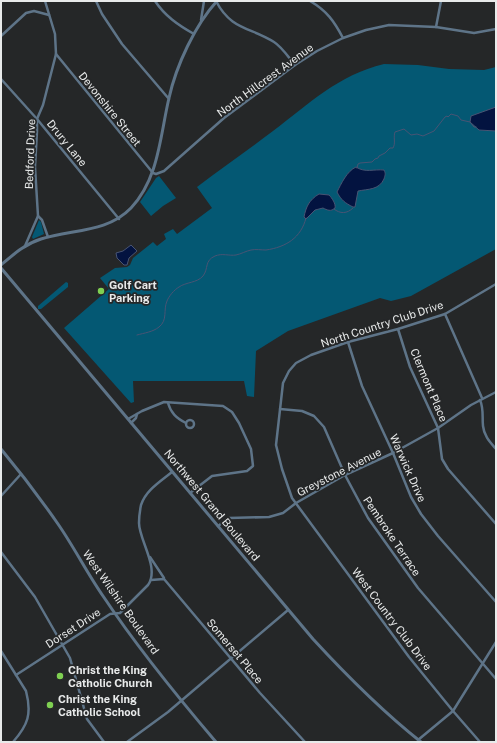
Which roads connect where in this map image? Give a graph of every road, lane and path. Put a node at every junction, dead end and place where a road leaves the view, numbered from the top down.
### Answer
1 (45, 1) edge
2 (96, 1) edge
3 (155, 1) edge
4 (204, 1) edge
5 (216, 1) edge
6 (310, 1) edge
7 (441, 1) edge
8 (49, 15) junction
9 (202, 21) junction
10 (436, 27) junction
11 (496, 29) edge
12 (194, 34) junction
13 (1, 36) edge
14 (343, 38) junction
15 (56, 54) junction
16 (295, 65) junction
17 (1, 79) edge
18 (169, 99) junction
19 (37, 119) junction
20 (153, 173) junction
21 (38, 216) junction
22 (118, 218) junction
23 (48, 237) junction
24 (25, 246) junction
25 (1, 265) edge
26 (1, 268) edge
27 (496, 284) edge
28 (445, 314) junction
29 (398, 329) junction
30 (348, 342) junction
31 (496, 392) edge
32 (481, 399) junction
33 (168, 402) junction
34 (280, 409) junction
35 (137, 414) junction
36 (128, 419) junction
37 (131, 423) junction
38 (186, 423) dead end
39 (438, 428) junction
40 (1, 449) edge
41 (496, 449) edge
42 (393, 453) junction
43 (172, 472) junction
44 (21, 473) junction
45 (345, 475) junction
46 (190, 493) junction
47 (1, 496) edge
48 (296, 503) junction
49 (496, 524) edge
50 (218, 526) junction
51 (1, 552) edge
52 (149, 555) junction
53 (164, 579) junction
54 (151, 580) junction
55 (496, 602) edge
56 (288, 610) junction
57 (115, 614) junction
58 (496, 642) edge
59 (62, 645) junction
60 (1, 651) edge
61 (231, 658) junction
62 (482, 664) junction
63 (16, 675) junction
64 (496, 680) edge
65 (182, 700) junction
66 (453, 711) junction
67 (419, 741) edge
68 (13, 742) edge
69 (104, 742) edge
70 (127, 742) edge
71 (216, 742) edge
72 (304, 742) edge
73 (480, 742) edge

1 - 8 street, Bedford Drive
2 - 18 street
3 - 12 street
4 - 9 street
5 - 9 street
5 - 16 street
6 - 14 street
7 - 10 street
8 - 13 street
8 - 15 street, Bedford Drive
9 - 12 street
10 - 11 street, North Hillcrest Avenue
10 - 14 street, North Hillcrest Avenue
12 - 18 street
14 - 16 street, North Hillcrest Avenue
15 - 19 street, Bedford Drive
15 - 20 street, Devonshire Street
16 - 20 street, North Hillcrest Avenue
17 - 19 street, Drury Lane
18 - 20 street
19 - 21 street, Bedford Drive
19 - 22 street, Drury Lane
20 - 22 street
21 - 23 street, Bedford Drive
21 - 24 street, Bedford Drive
22 - 23 street
23 - 24 street
24 - 25 street
26 - 36 street, Northwest Grand Boulevard
27 - 28 street, North Country Club Drive
28 - 29 street, North Country Club Drive
28 - 32 street
29 - 30 street, North Country Club Drive
29 - 39 street, Clermont Place
30 - 34 street, North Country Club Drive
30 - 42 street, Warwick Drive
31 - 32 street, Greystone Avenue
32 - 39 street, Greystone Avenue
32 - 41 street
33 - 35 street
33 - 38 street
33 - 46 street
34 - 45 street, Pembroke Terrace
34 - 48 street, North Country Club Drive
35 - 36 street
35 - 37 street
36 - 37 street, Northwest Grand Boulevard
37 - 43 street, Northwest Grand Boulevard
39 - 42 street, Greystone Avenue
39 - 49 street, Clermont Place
40 - 44 street, West Wilshire Boulevard
42 - 45 street, Greystone Avenue
42 - 55 street, Warwick Drive
43 - 46 street, Northwest Grand Boulevard
43 - 52 street
44 - 47 street
44 - 57 street, West Wilshire Boulevard
45 - 48 street, Greystone Avenue
45 - 62 street, Pembroke Terrace
46 - 50 street, Northwest Grand Boulevard
48 - 50 street, Greystone Avenue
48 - 66 street, West Country Club Drive
50 - 56 street, Northwest Grand Boulevard
51 - 59 street
52 - 53 street, Somerset Place
52 - 54 street
53 - 54 street
53 - 61 street, Somerset Place
54 - 57 street, Dorset Drive
56 - 61 street
56 - 67 street, Northwest Grand Boulevard
57 - 59 street, Dorset Drive
57 - 65 street, West Wilshire Boulevard
58 - 62 street
59 - 63 street, Dorset Drive
59 - 69 street
60 - 63 street
61 - 65 street
61 - 72 street, Somerset Place
62 - 64 street, Pembroke Terrace
62 - 66 street
63 - 68 street
65 - 70 street
65 - 71 street, West Wilshire Boulevard
66 - 67 street
66 - 73 street, West Country Club Drive

